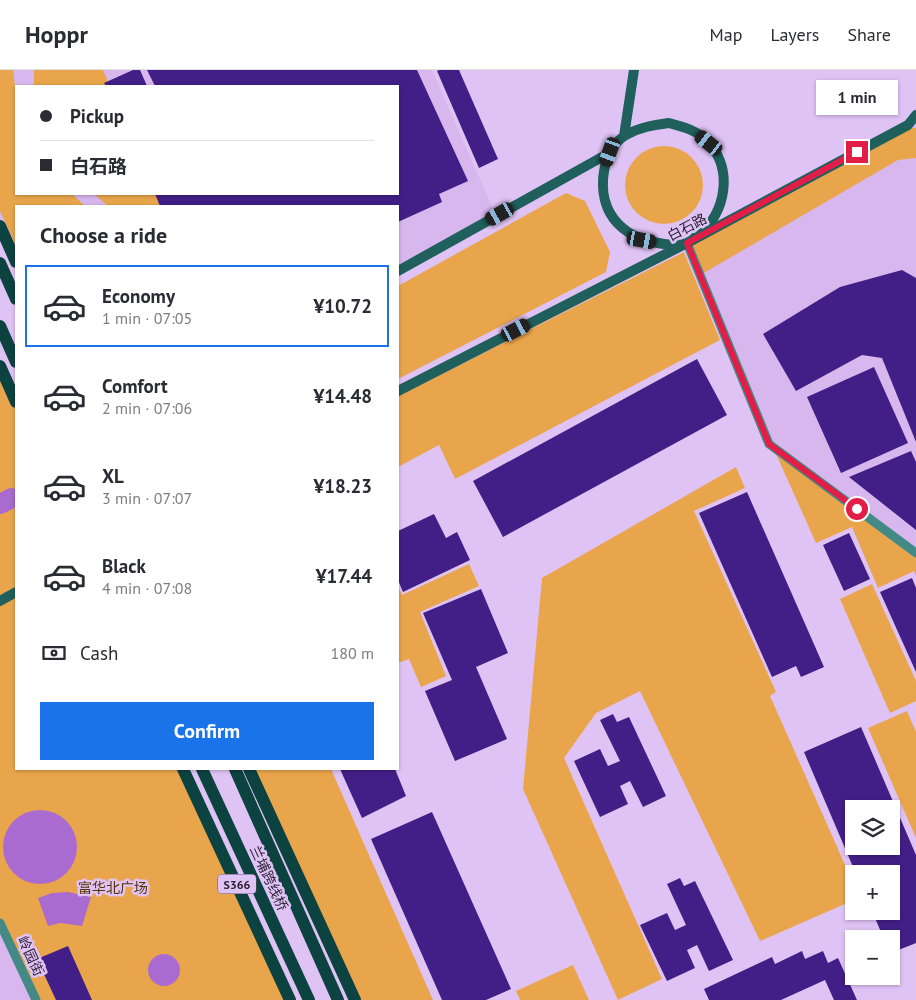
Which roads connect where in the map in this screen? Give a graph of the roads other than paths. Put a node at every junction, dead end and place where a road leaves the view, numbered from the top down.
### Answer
1 (634, 70) edge
2 (916, 114) edge
3 (912, 125) edge
4 (624, 136) junction
5 (610, 152) junction
6 (0, 226) edge
7 (687, 243) junction
8 (15, 260) edge
9 (0, 263) edge
10 (399, 270) edge
11 (15, 296) edge
12 (0, 326) edge
13 (15, 360) edge
14 (0, 366) edge
15 (399, 390) edge
16 (15, 399) edge
17 (916, 553) edge
18 (15, 593) edge
19 (0, 601) edge
20 (184, 770) edge
21 (202, 770) edge
22 (234, 770) edge
23 (249, 770) edge
24 (0, 923) edge
25 (36, 1000) edge
26 (290, 1000) edge
27 (309, 1000) edge
28 (338, 1000) edge
29 (355, 1000) edge

1 - 4 main road
2 - 3 main road
3 - 7 main road, 白石路
4 - 5 main road
4 - 7 main road
5 - 7 main road
5 - 10 main road
6 - 8 main road
7 - 15 main road, 白石路
7 - 17 lane
9 - 11 main road
12 - 13 main road
14 - 16 main road
18 - 19 main road
20 - 26 main road, S366
21 - 27 main road, 兰埔跨线桥
22 - 28 main road, 兰埔跨线桥
23 - 29 main road
24 - 25 lane, 岭园街

